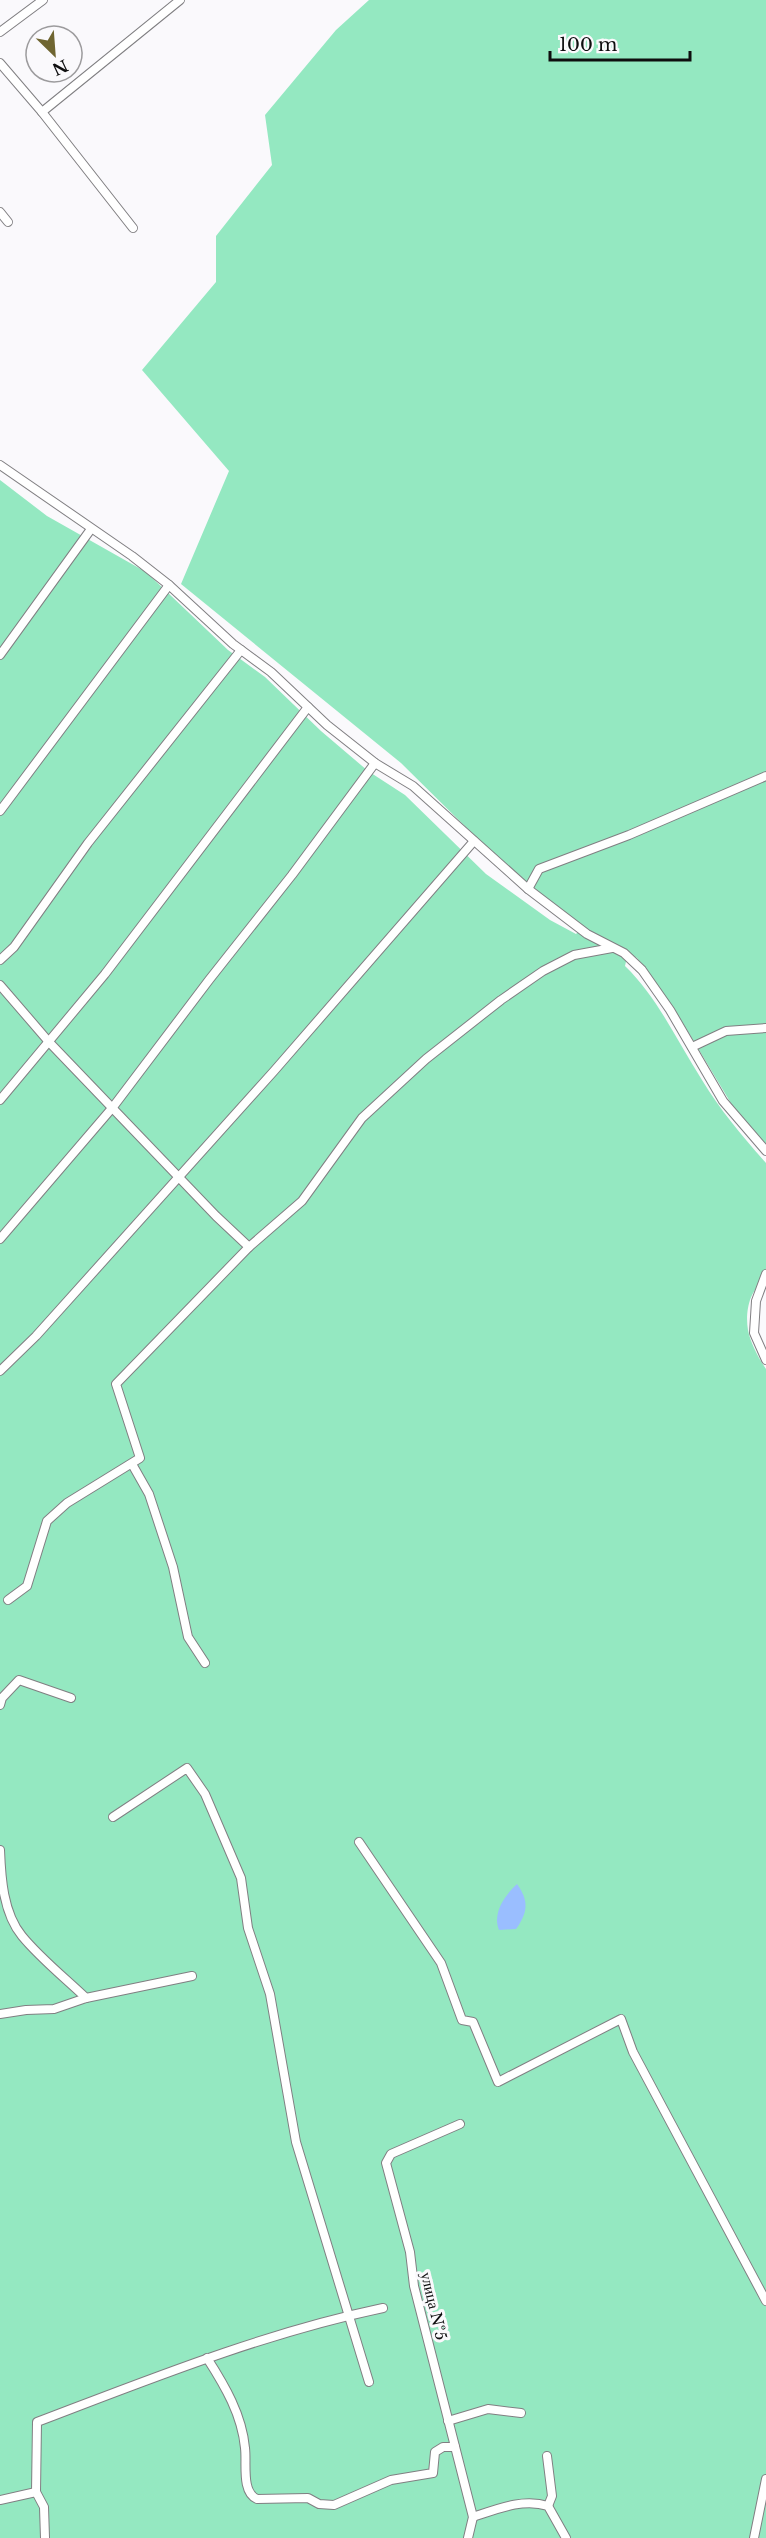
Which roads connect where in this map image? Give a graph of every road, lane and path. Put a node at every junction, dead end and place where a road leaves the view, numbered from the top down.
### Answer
1 (43, 0) edge
2 (180, 0) edge
3 (0, 32) edge
4 (0, 63) edge
5 (42, 112) junction
6 (0, 212) edge
7 (8, 222) dead end
8 (133, 228) dead end
9 (2, 470) edge
10 (91, 529) junction
11 (169, 585) junction
12 (241, 650) junction
13 (0, 655) edge
14 (308, 707) junction
15 (375, 763) junction
16 (766, 776) edge
17 (0, 811) edge
18 (474, 841) junction
19 (528, 889) junction
20 (613, 948) junction
21 (0, 960) edge
22 (0, 985) edge
23 (766, 1028) edge
24 (49, 1042) junction
25 (692, 1047) junction
26 (0, 1100) edge
27 (113, 1107) junction
28 (766, 1151) edge
29 (178, 1176) junction
30 (0, 1239) edge
31 (249, 1247) junction
32 (766, 1274) edge
33 (766, 1360) edge
34 (0, 1371) edge
35 (132, 1464) junction
36 (8, 1600) dead end
37 (205, 1663) dead end
38 (71, 1698) dead end
39 (0, 1705) edge
40 (112, 1817) dead end
41 (359, 1842) dead end
42 (0, 1850) edge
43 (192, 1976) dead end
44 (86, 1998) junction
45 (0, 2014) edge
46 (460, 2124) dead end
47 (766, 2301) edge
48 (383, 2308) dead end
49 (348, 2315) junction
50 (207, 2358) junction
51 (369, 2382) dead end
52 (522, 2414) dead end
53 (448, 2421) junction
54 (455, 2446) junction
55 (548, 2456) dead end
56 (766, 2479) edge
57 (36, 2492) junction
58 (0, 2500) edge
59 (548, 2506) junction
60 (473, 2517) junction
61 (45, 2538) edge
62 (468, 2538) edge
63 (566, 2538) edge
64 (754, 2538) edge

1 - 3 street
2 - 5 street
4 - 5 street
5 - 8 street
6 - 7 street
9 - 10 street
10 - 11 street
10 - 13 street
11 - 12 street
11 - 17 street
12 - 14 street
12 - 21 street
14 - 15 street
14 - 24 street
15 - 18 street
15 - 27 street
16 - 19 street
18 - 19 street
18 - 29 street
19 - 20 street
20 - 25 street
20 - 31 street
22 - 24 street
23 - 25 street
24 - 26 street
24 - 27 street
25 - 28 street
27 - 29 street
27 - 30 street
29 - 31 street
29 - 34 street
31 - 35 street
32 - 33 street
35 - 36 street
35 - 37 street
38 - 39 street
40 - 49 street
41 - 47 street
42 - 44 street
43 - 44 street
44 - 45 street
46 - 53 street, улица №5
48 - 49 street
49 - 50 street
49 - 51 street
50 - 54 street
50 - 57 street
52 - 53 street
53 - 54 street, улица №5
54 - 60 street, улица №5
55 - 59 street
56 - 64 street
57 - 58 street
57 - 61 street
59 - 60 street
59 - 63 street
60 - 62 street, улица №5

